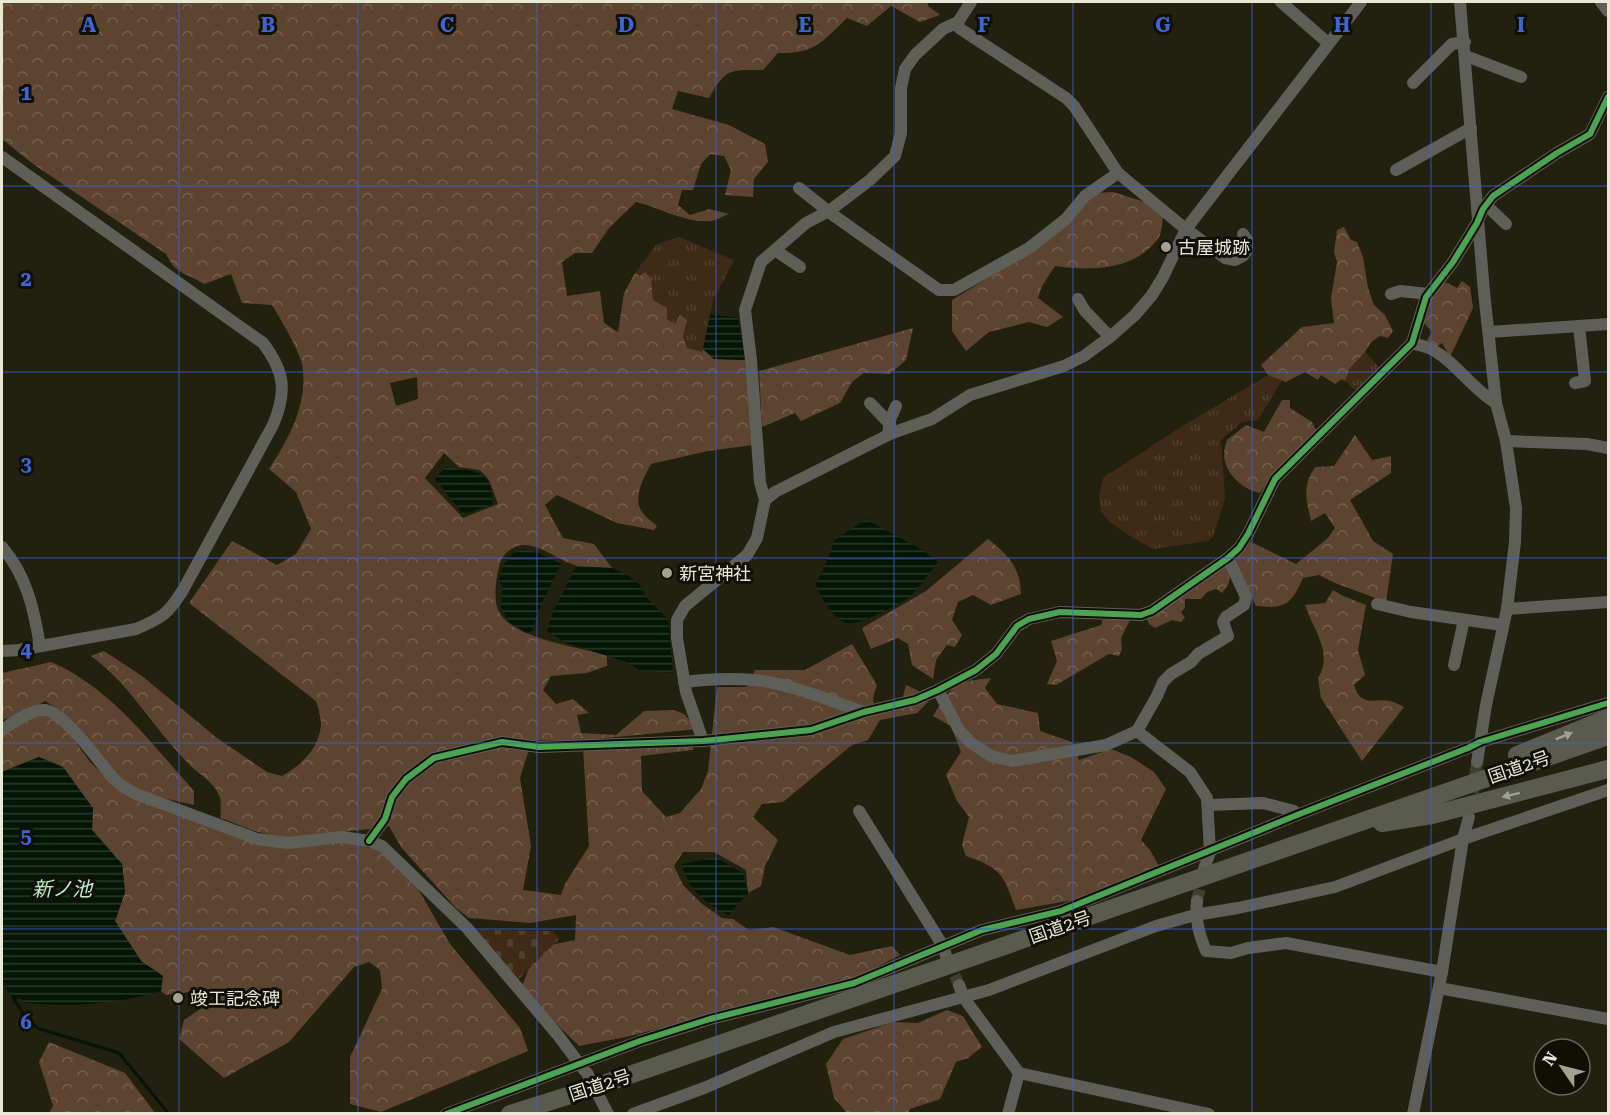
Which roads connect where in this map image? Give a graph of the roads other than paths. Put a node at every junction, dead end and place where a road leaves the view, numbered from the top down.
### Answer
1 (971, 2) edge
2 (1281, 2) edge
3 (1361, 2) edge
4 (1460, 2) edge
5 (1601, 2) edge
6 (1608, 11) edge
7 (958, 22) junction
8 (1465, 42) junction
9 (1328, 43) junction
10 (1466, 56) junction
11 (1521, 77) dead end
12 (1413, 83) dead end
13 (1608, 98) edge
14 (1471, 128) junction
15 (2, 157) edge
16 (1396, 170) dead end
17 (1118, 173) junction
18 (799, 188) dead end
19 (1486, 205) junction
20 (829, 211) junction
21 (1477, 223) junction
22 (1506, 224) dead end
23 (1186, 229) junction
24 (1243, 234) dead end
25 (775, 250) junction
26 (800, 267) dead end
27 (1391, 294) dead end
28 (1428, 294) junction
29 (1078, 299) dead end
30 (1608, 324) edge
31 (1579, 326) junction
32 (1488, 332) junction
33 (1110, 337) junction
34 (1412, 343) junction
35 (1575, 383) dead end
36 (870, 403) dead end
37 (1496, 403) junction
38 (896, 406) dead end
39 (889, 430) junction
40 (1506, 441) junction
41 (1608, 448) edge
42 (765, 500) junction
43 (2, 547) edge
44 (1228, 558) junction
45 (1608, 602) edge
46 (1377, 604) dead end
47 (1507, 609) junction
48 (1464, 620) junction
49 (1502, 625) junction
50 (40, 646) junction
51 (2, 651) edge
52 (1454, 665) dead end
53 (684, 682) junction
54 (938, 690) junction
55 (1608, 703) edge
56 (864, 712) junction
57 (1608, 718) edge
58 (2, 729) edge
59 (1137, 731) junction
60 (1608, 735) edge
61 (703, 741) junction
62 (1480, 742) junction
63 (1477, 762) tunnel mouth
64 (1608, 769) edge
65 (1608, 790) edge
66 (1209, 805) junction
67 (859, 811) dead end
68 (1297, 815) junction
69 (1468, 817) tunnel mouth
70 (1336, 830) junction
71 (1463, 839) junction
72 (369, 841) junction
73 (1210, 852) junction
74 (1204, 869) tunnel mouth
75 (1197, 901) tunnel mouth
76 (1196, 915) junction
77 (943, 946) junction
78 (947, 959) tunnel mouth
79 (1442, 972) junction
80 (959, 985) tunnel mouth
81 (1439, 988) junction
82 (964, 998) junction
83 (1608, 1019) edge
84 (584, 1069) junction
85 (1019, 1073) junction
86 (446, 1113) edge
87 (510, 1113) edge
88 (608, 1113) edge
89 (633, 1113) edge
90 (1008, 1113) edge
91 (1209, 1113) edge
92 (1413, 1113) edge

1 - 7 street
2 - 9 street
3 - 9 street
4 - 8 street
5 - 6 street
7 - 17 street
7 - 20 street
8 - 10 street
8 - 12 street
9 - 23 street
10 - 11 street
10 - 14 street
13 - 19 street
14 - 16 street
14 - 21 street
15 - 50 street
17 - 20 street
17 - 23 street
18 - 20 street
19 - 21 street
19 - 22 street
20 - 25 street
21 - 28 street
21 - 32 street
23 - 24 street
23 - 33 street
25 - 26 street
25 - 42 street
27 - 28 street
28 - 34 street
29 - 33 street
30 - 31 street
31 - 32 street
31 - 35 street
32 - 37 street
33 - 39 street
34 - 37 street
34 - 44 street
36 - 39 street
37 - 40 street
38 - 39 street
39 - 42 street
40 - 41 street
40 - 47 street
42 - 53 street
43 - 50 street
44 - 54 street
44 - 59 street
45 - 47 street
46 - 48 street
47 - 49 street
48 - 49 street
48 - 52 street
49 - 62 street
50 - 51 street
53 - 56 street
53 - 61 street
54 - 56 street
54 - 59 street
55 - 62 street
56 - 61 street
70 -> 57 highway
58 - 72 street
59 - 66 street
60 - 70 highway, 国道2号
61 - 72 street
62 - 63 street
62 - 68 street
64 -> 70 highway
65 - 71 street
66 - 68 street
66 - 73 street
67 - 77 street
68 - 73 street
69 - 71 street
70 - 87 highway, 国道2号
71 - 76 street
71 - 79 street
72 - 84 street
73 - 74 street
73 - 77 street
75 - 76 street
76 - 79 street
76 - 82 street
77 - 78 street
77 - 84 street
79 - 81 street
80 - 82 street
81 - 83 street
81 - 92 street
82 - 85 street
82 - 89 street
84 - 86 street
84 - 88 street, bridge
85 - 90 street
85 - 91 street

